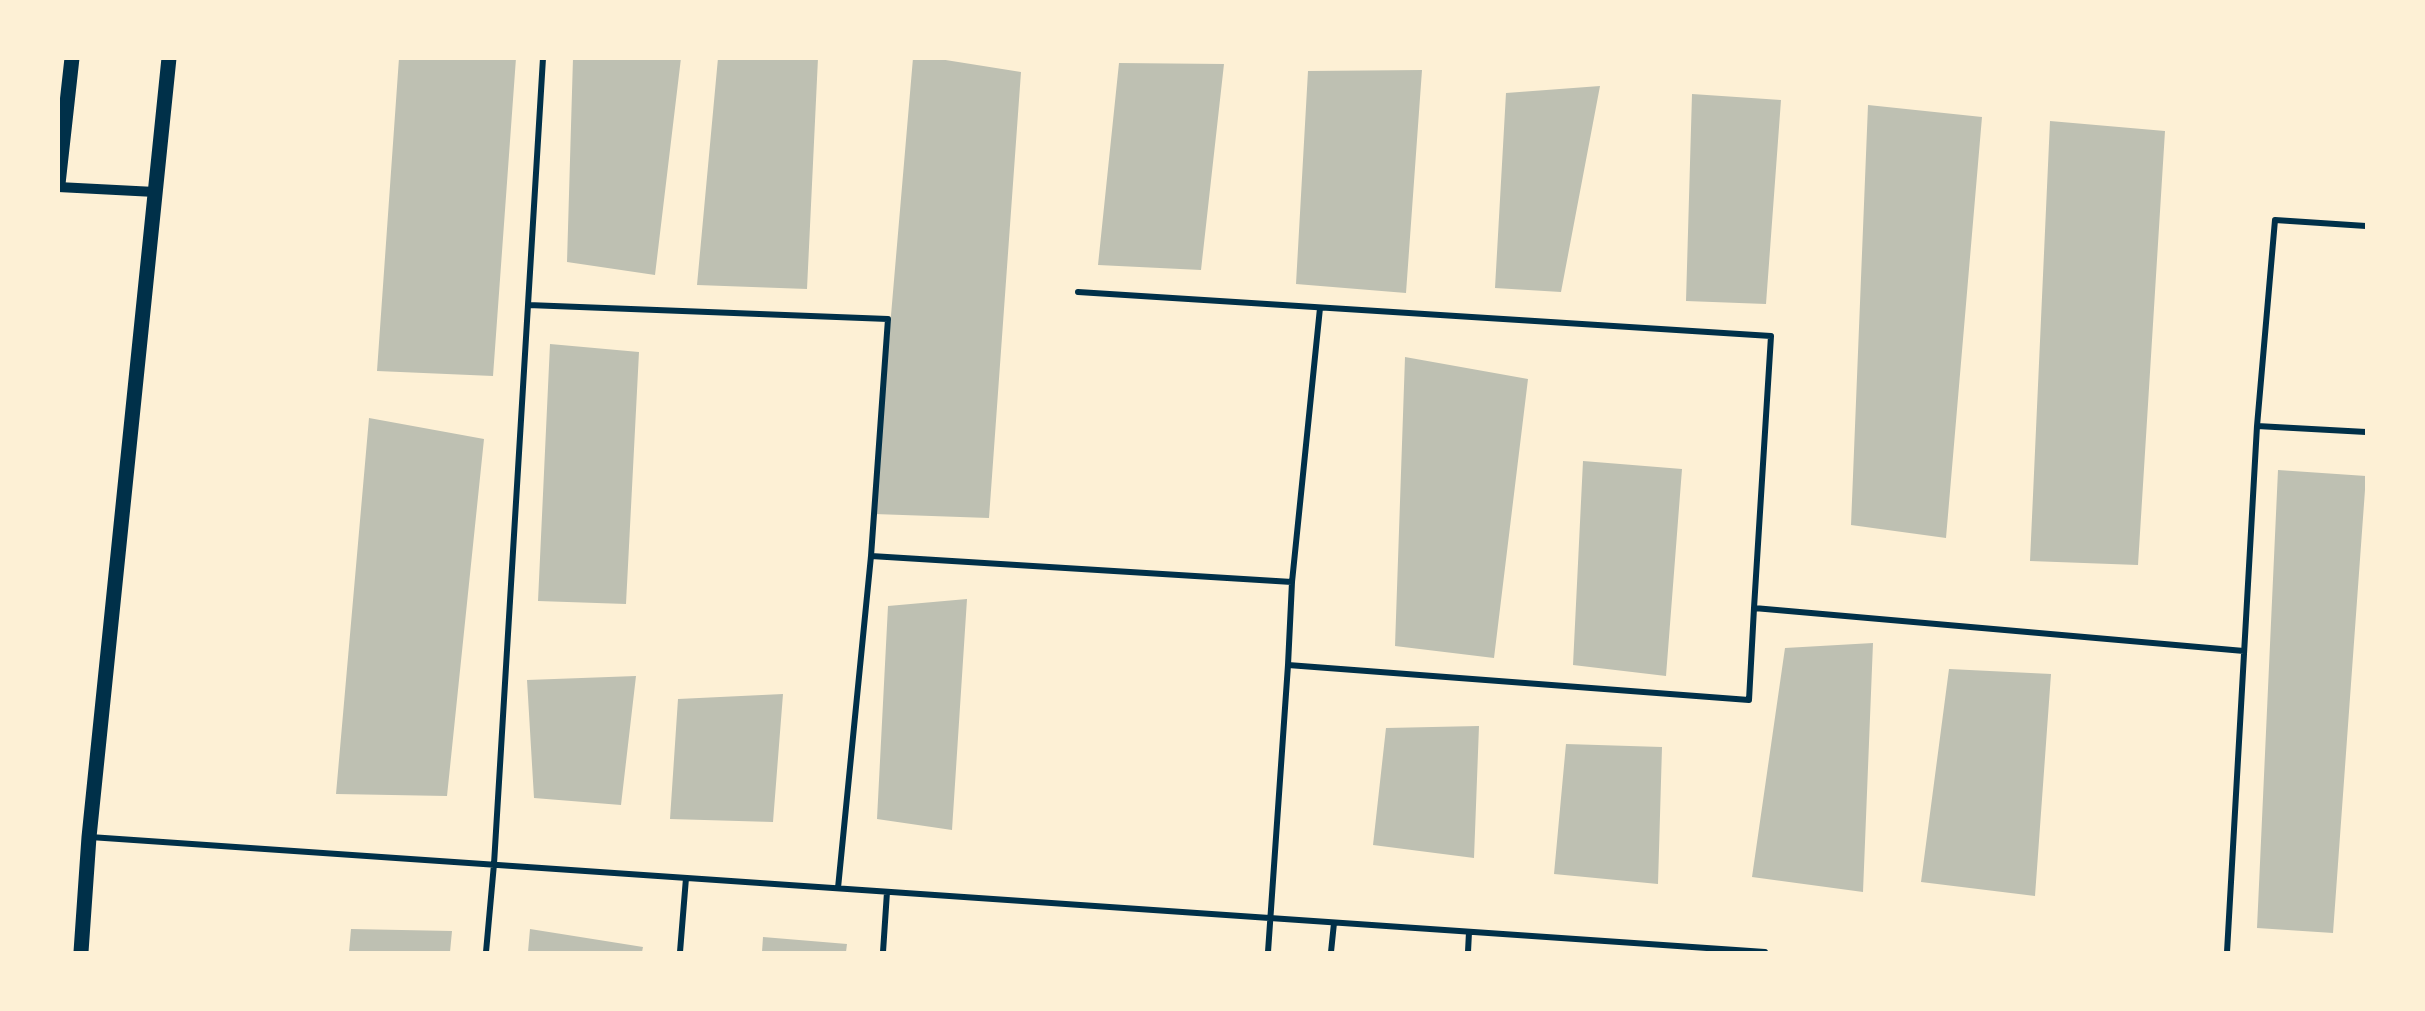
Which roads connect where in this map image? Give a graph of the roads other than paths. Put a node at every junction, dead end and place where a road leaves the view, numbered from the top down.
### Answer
1 (72, 58) edge
2 (170, 58) edge
3 (543, 58) edge
4 (58, 185) edge
5 (155, 192) junction
6 (2367, 226) edge
7 (1078, 292) dead end
8 (528, 305) junction
9 (1320, 308) junction
10 (2257, 426) junction
11 (2367, 432) edge
12 (872, 556) junction
13 (1292, 582) junction
14 (1754, 608) junction
15 (2244, 651) junction
16 (1288, 665) junction
17 (90, 837) junction
18 (494, 864) junction
19 (686, 878) junction
20 (838, 888) junction
21 (887, 892) junction
22 (1271, 918) junction
23 (1334, 923) junction
24 (1469, 932) junction
25 (81, 952) edge
26 (486, 952) edge
27 (680, 952) edge
28 (883, 952) edge
29 (1268, 952) edge
30 (1331, 952) edge
31 (1468, 952) edge
32 (1765, 952) edge
33 (2227, 952) edge

1 - 4 main road
2 - 5 main road
3 - 8 street
4 - 5 street
5 - 17 main road
6 - 10 street
7 - 9 street
8 - 12 street
8 - 18 street
9 - 13 street
9 - 14 street
10 - 11 street
10 - 15 street
12 - 13 street
12 - 20 street
13 - 16 street
14 - 15 street
14 - 16 street
15 - 33 street
16 - 22 street
17 - 18 street
17 - 25 main road
18 - 19 street
18 - 26 street
19 - 20 street
19 - 27 street
20 - 21 street
21 - 22 street
21 - 28 street
22 - 23 street
22 - 29 street
23 - 24 street
23 - 30 street
24 - 31 street
24 - 32 street

